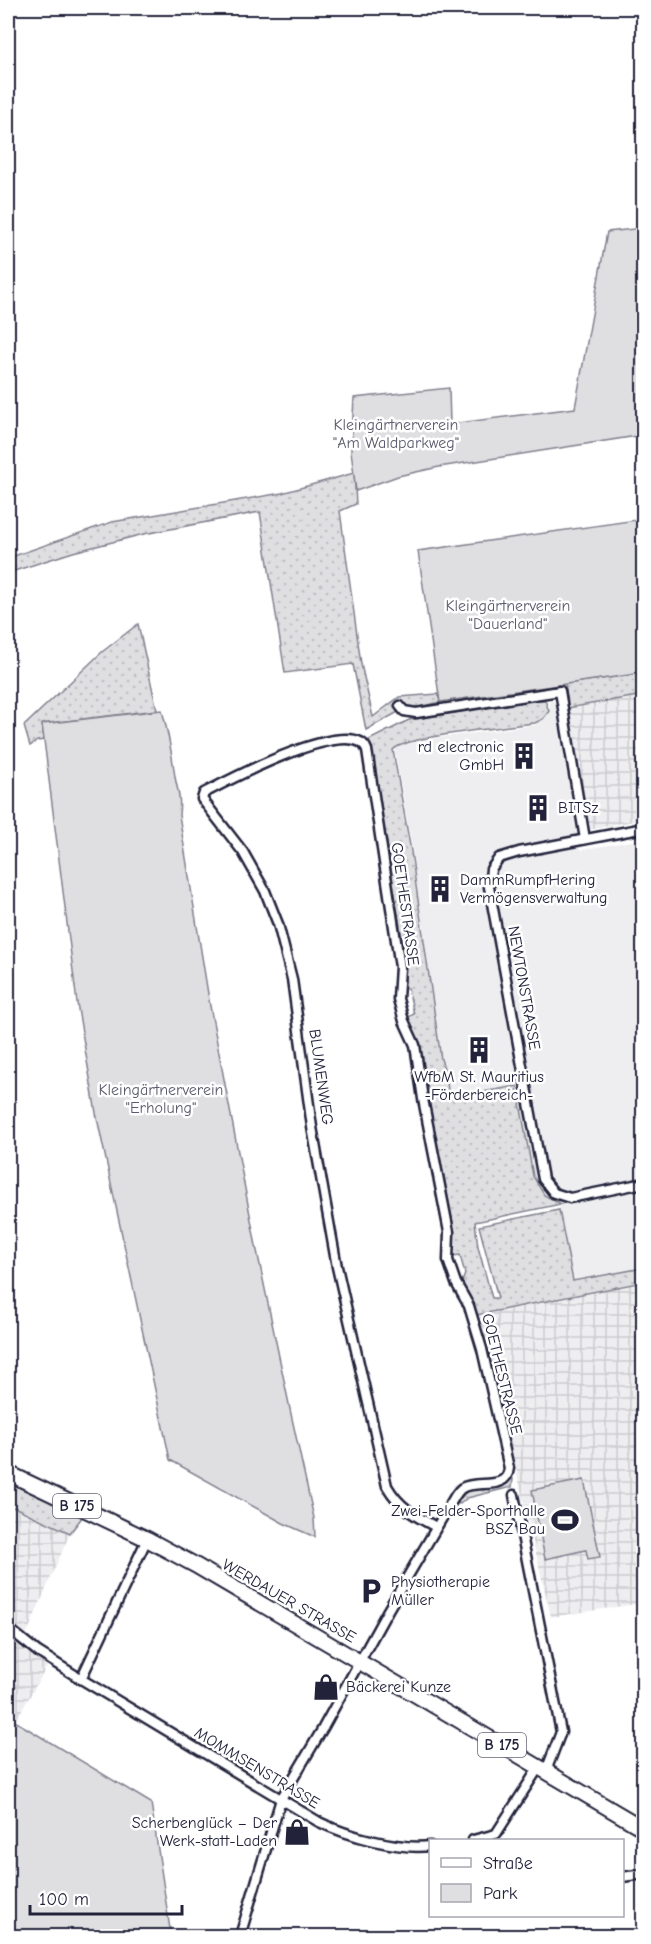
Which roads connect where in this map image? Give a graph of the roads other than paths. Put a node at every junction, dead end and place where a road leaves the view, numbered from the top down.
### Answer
1 (400, 706) dead end
2 (362, 741) joint
3 (644, 828) edge
4 (585, 839) junction
5 (644, 1183) edge
6 (8, 1473) edge
7 (514, 1495) dead end
8 (436, 1527) junction
9 (147, 1539) junction
10 (8, 1628) edge
11 (360, 1661) junction
12 (81, 1679) junction
13 (543, 1769) junction
14 (281, 1799) junction
15 (644, 1829) edge
16 (477, 1839) edge
17 (429, 1846) edge
18 (644, 1874) edge
19 (624, 1877) edge
20 (240, 1936) edge

1 - 4 street
2 - 8 street, GOETHESTRASSE
2 - 8 street, BLUMENWEG
3 - 4 street, NEWTONSTRASSE
4 - 5 street, NEWTONSTRASSE
6 - 9 main road, WERDAUER STRASSE / B 175
7 - 13 street
8 - 11 street, GOETHESTRASSE
9 - 11 main road, WERDAUER STRASSE / B 175
9 - 12 street
10 - 12 street, MOMMSENSTRASSE
11 - 13 main road, WERDAUER STRASSE / B 175
11 - 14 street, GOETHESTRASSE
12 - 14 street, MOMMSENSTRASSE
13 - 15 main road, WERDAUER STRASSE / B 175
13 - 16 street
14 - 17 street, MOMMSENSTRASSE
14 - 20 street, GOETHESTRASSE
18 - 19 street

